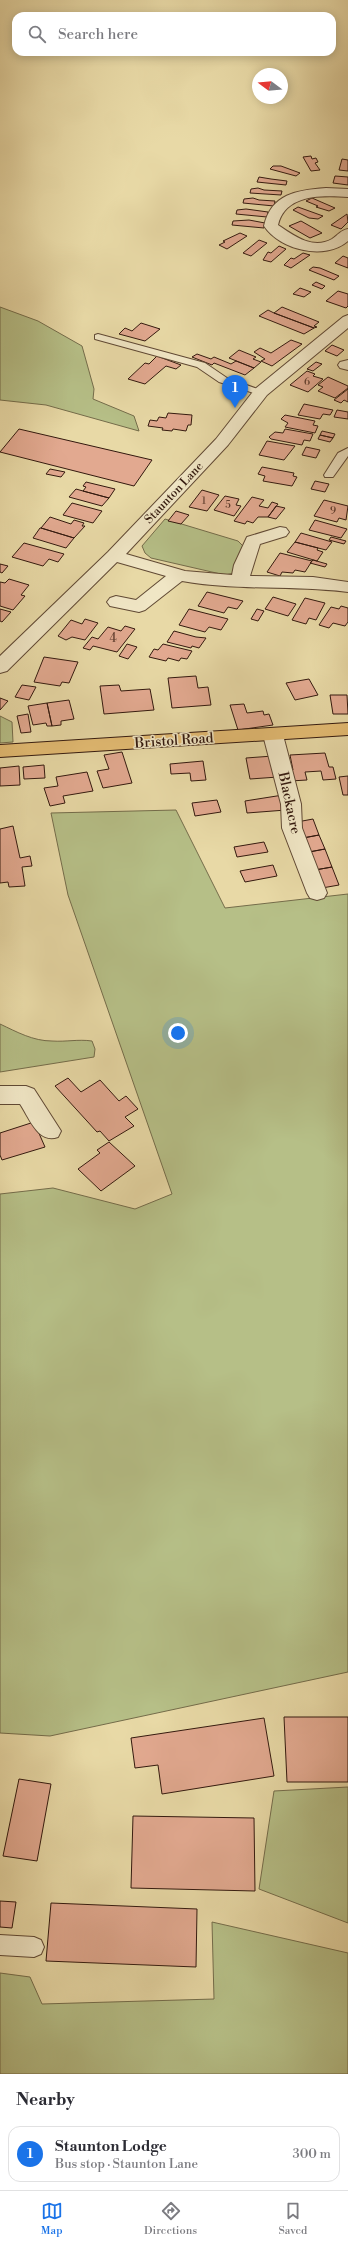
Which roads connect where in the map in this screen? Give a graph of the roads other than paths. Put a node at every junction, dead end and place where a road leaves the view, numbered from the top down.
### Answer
1 (348, 193) edge
2 (348, 233) edge
3 (348, 320) edge
4 (98, 337) dead end
5 (261, 392) junction
6 (348, 451) edge
7 (329, 475) dead end
8 (280, 532) dead end
9 (114, 556) junction
10 (179, 575) junction
11 (240, 581) junction
12 (348, 587) edge
13 (116, 602) dead end
14 (0, 667) edge
15 (348, 729) edge
16 (273, 735) junction
17 (0, 751) edge
18 (317, 893) dead end
19 (0, 1095) edge
20 (50, 1131) dead end
21 (0, 1945) edge
22 (34, 1947) dead end

1 - 2 street
3 - 5 street, Staunton Lane
4 - 5 lane
5 - 9 street, Staunton Lane
6 - 7 lane
8 - 11 street
9 - 10 street
9 - 14 street, Staunton Lane
10 - 11 street
10 - 13 street
11 - 12 street
15 - 16 highway, Bristol Road
16 - 17 highway, Bristol Road
16 - 18 street, Blackacre
19 - 20 street
21 - 22 lane

